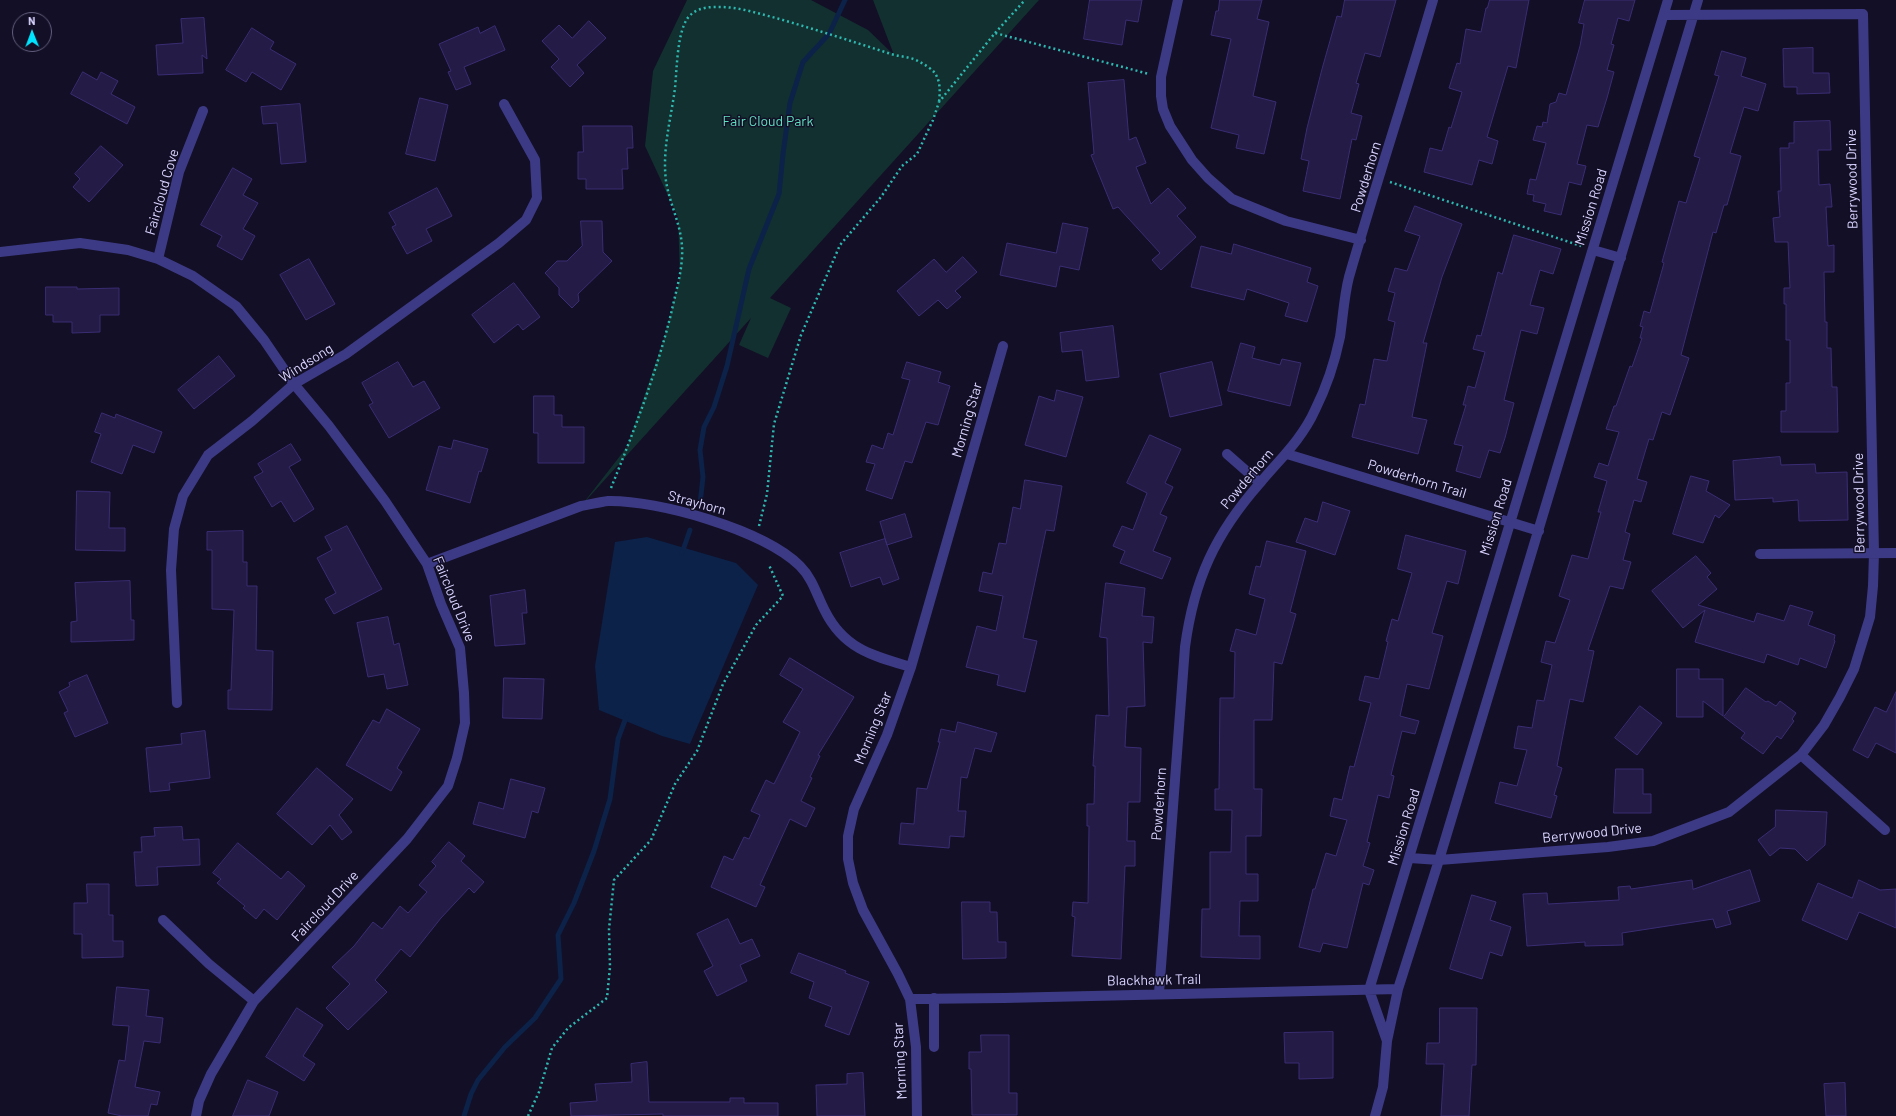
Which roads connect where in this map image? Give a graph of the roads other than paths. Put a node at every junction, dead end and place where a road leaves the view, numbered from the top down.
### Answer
1 (1178, 0) edge
2 (1433, 0) edge
3 (1668, 0) edge
4 (1698, 0) edge
5 (1664, 16) junction
6 (1694, 16) junction
7 (504, 104) dead end
8 (203, 111) dead end
9 (1361, 240) junction
10 (1593, 250) junction
11 (0, 252) edge
12 (1621, 258) junction
13 (158, 259) junction
14 (1003, 346) dead end
15 (294, 384) junction
16 (1227, 454) dead end
17 (1287, 454) junction
18 (1260, 483) junction
19 (1509, 521) junction
20 (1539, 531) junction
21 (1874, 553) junction
22 (1896, 553) edge
23 (1760, 554) dead end
24 (427, 564) junction
25 (911, 667) junction
26 (177, 703) dead end
27 (1801, 755) junction
28 (1885, 830) dead end
29 (1410, 858) junction
30 (1439, 860) junction
31 (163, 920) dead end
32 (1398, 989) junction
33 (1369, 990) junction
34 (1159, 993) junction
35 (910, 998) junction
36 (934, 998) junction
37 (254, 1001) junction
38 (1387, 1041) junction
39 (934, 1047) dead end
40 (196, 1116) edge
41 (917, 1116) edge
42 (1375, 1116) edge

1 - 9 street
2 - 9 street, Powderhorn
3 - 5 street, Mission Road
4 - 6 street
5 - 6 street, Berrywood Drive
5 - 10 street, Mission Road
6 - 12 street
6 - 21 street, Berrywood Drive
7 - 15 street, Windsong
8 - 13 street, Faircloud Cove
9 - 17 street, Powderhorn
10 - 12 street
10 - 19 street, Mission Road
11 - 13 street, Faircloud Drive
12 - 20 street
13 - 15 street, Faircloud Drive
14 - 25 street, Morning Star
15 - 24 street, Faircloud Drive
15 - 26 street, Windsong
16 - 18 street
17 - 18 street, Powderhorn
17 - 19 street, Powderhorn Trail
18 - 34 street, Powderhorn
19 - 20 street, Powderhorn Trail
19 - 29 street, Mission Road
20 - 30 street
21 - 22 street
21 - 23 street
21 - 27 street, Berrywood Drive
24 - 25 street, Strayhorn
24 - 37 street, Faircloud Drive
25 - 35 street, Morning Star
27 - 28 street
27 - 30 street, Berrywood Drive
29 - 30 street, Berrywood Drive
29 - 33 street, Mission Road
30 - 32 street
31 - 37 street
32 - 33 street, Blackhawk Trail
32 - 38 street
33 - 34 street, Blackhawk Trail
33 - 38 street
34 - 36 street, Blackhawk Trail
35 - 36 street, Blackhawk Trail
35 - 41 street, Morning Star
36 - 39 street
37 - 40 street, Faircloud Drive
38 - 42 street

